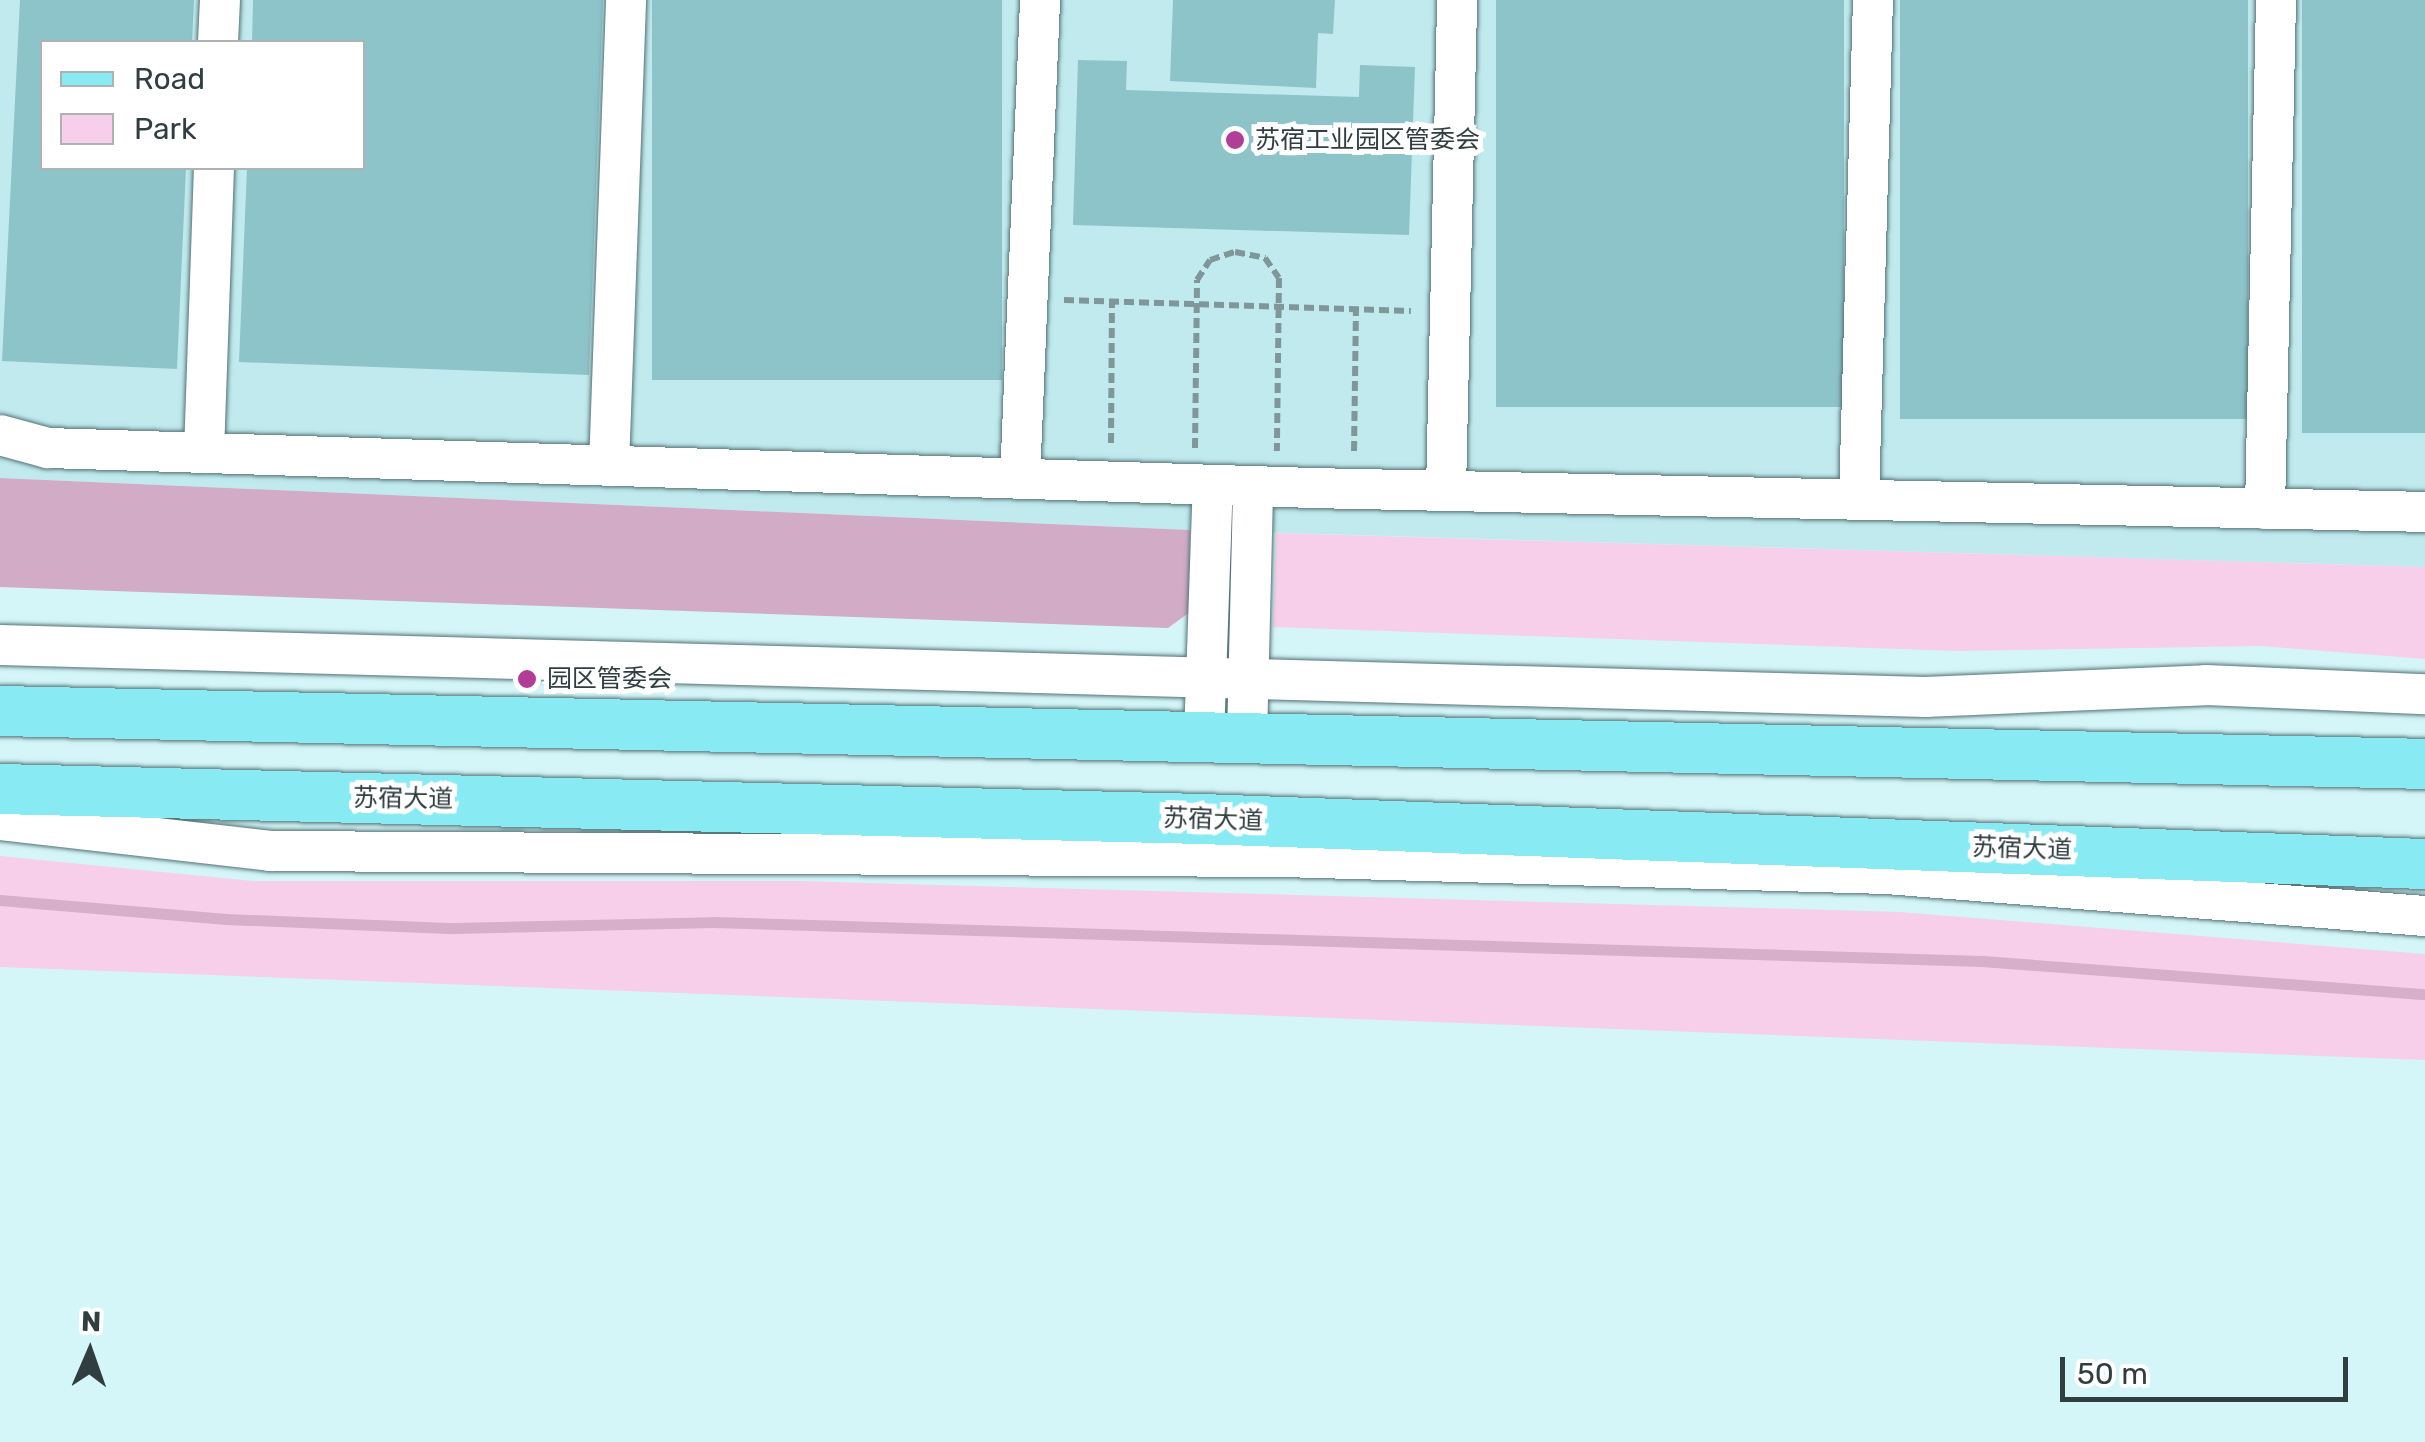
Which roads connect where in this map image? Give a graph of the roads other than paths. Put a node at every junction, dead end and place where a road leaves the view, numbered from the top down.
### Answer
1 (220, 0) edge
2 (626, 0) edge
3 (1040, 0) edge
4 (1457, 0) edge
5 (1874, 0) edge
6 (2276, 0) edge
7 (218, 40) edge
8 (214, 170) edge
9 (0, 435) edge
10 (204, 453) junction
11 (1212, 465) junction
12 (610, 466) junction
13 (1258, 467) junction
14 (1020, 478) junction
15 (1446, 491) junction
16 (1859, 500) junction
17 (2265, 508) junction
18 (2425, 512) edge
19 (0, 645) edge
20 (1206, 677) junction
21 (1248, 679) junction
22 (2425, 694) edge
23 (0, 711) edge
24 (1225, 737) junction
25 (2425, 764) edge
26 (0, 789) edge
27 (0, 820) edge
28 (2425, 864) edge
29 (2425, 916) edge

1 - 7 lane
2 - 12 lane
3 - 14 lane
4 - 15 lane
5 - 16 lane
6 - 17 lane
8 - 10 lane
9 - 10 lane
10 - 12 lane
11 - 13 lane
11 - 14 lane
11 - 20 lane
12 - 14 lane
13 - 15 lane
13 - 21 lane
15 - 16 lane
16 - 17 lane
17 - 18 lane
19 - 20 lane
20 - 21 lane
20 - 24 lane
21 - 22 lane
21 - 24 lane
23 - 24 main road
24 - 25 main road
26 - 28 main road, 苏宿大道
27 - 29 lane

